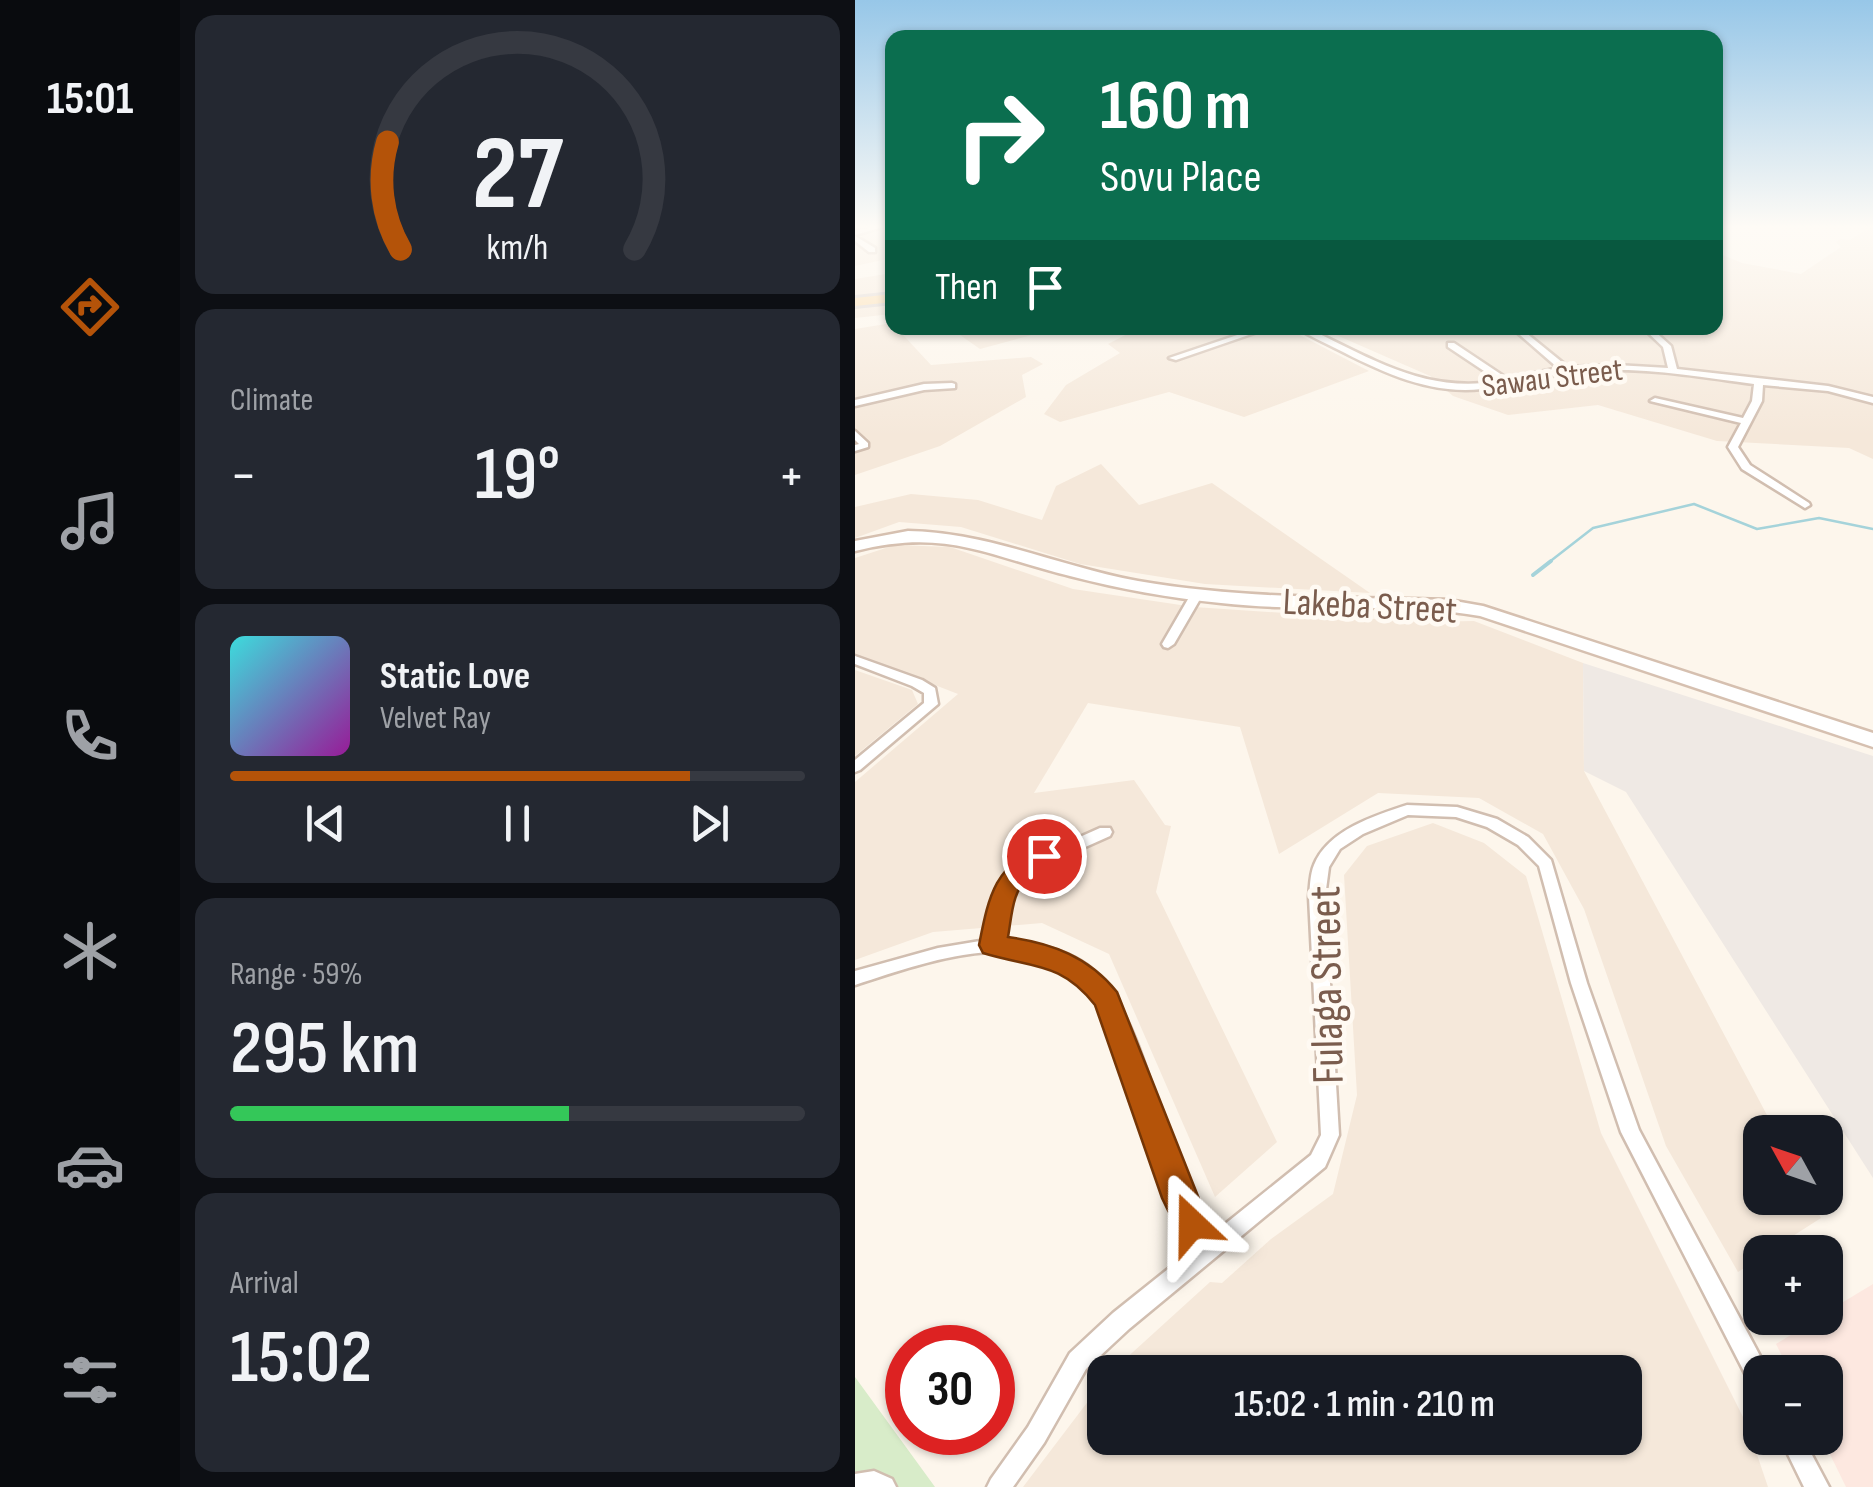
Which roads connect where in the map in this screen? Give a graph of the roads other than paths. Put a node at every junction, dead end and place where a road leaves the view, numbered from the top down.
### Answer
1 (885, 299) edge
2 (855, 302) edge
3 (1244, 335) edge
4 (1317, 335) edge
5 (1524, 335) edge
6 (1655, 335) edge
7 (1451, 345) dead end
8 (1173, 358) dead end
9 (1565, 369) junction
10 (1673, 369) junction
11 (1507, 382) junction
12 (1759, 382) junction
13 (953, 386) dead end
14 (1873, 400) edge
15 (855, 402) edge
16 (1655, 402) dead end
17 (1745, 421) junction
18 (855, 434) edge
19 (860, 447) edge
20 (1805, 505) dead end
21 (855, 546) edge
22 (1197, 594) junction
23 (1168, 644) dead end
24 (855, 660) edge
25 (1873, 740) edge
26 (855, 767) edge
27 (1105, 832) dead end
28 (993, 945) junction
29 (855, 978) edge
30 (1205, 1251) junction
31 (1747, 1355) edge
32 (1800, 1455) edge
33 (855, 1486) edge
34 (884, 1487) edge
35 (999, 1487) edge
36 (1817, 1487) edge

1 - 2 main road
3 - 8 street
4 - 11 street, Sawau Street
5 - 9 street
6 - 10 street
7 - 11 street
9 - 10 street, Sawau Street
9 - 11 street, Sawau Street
10 - 12 street, Sawau Street
12 - 14 street, Sawau Street
12 - 17 street
13 - 15 street
16 - 17 street
17 - 20 street
18 - 19 street
21 - 22 main road, Lakeba Street
22 - 23 street
22 - 25 main road, Lakeba Street
24 - 26 street
27 - 28 street
28 - 29 street
28 - 30 street
30 - 31 street, Fulaga Street
30 - 35 street, Fulaga Street
32 - 36 street
33 - 34 street

